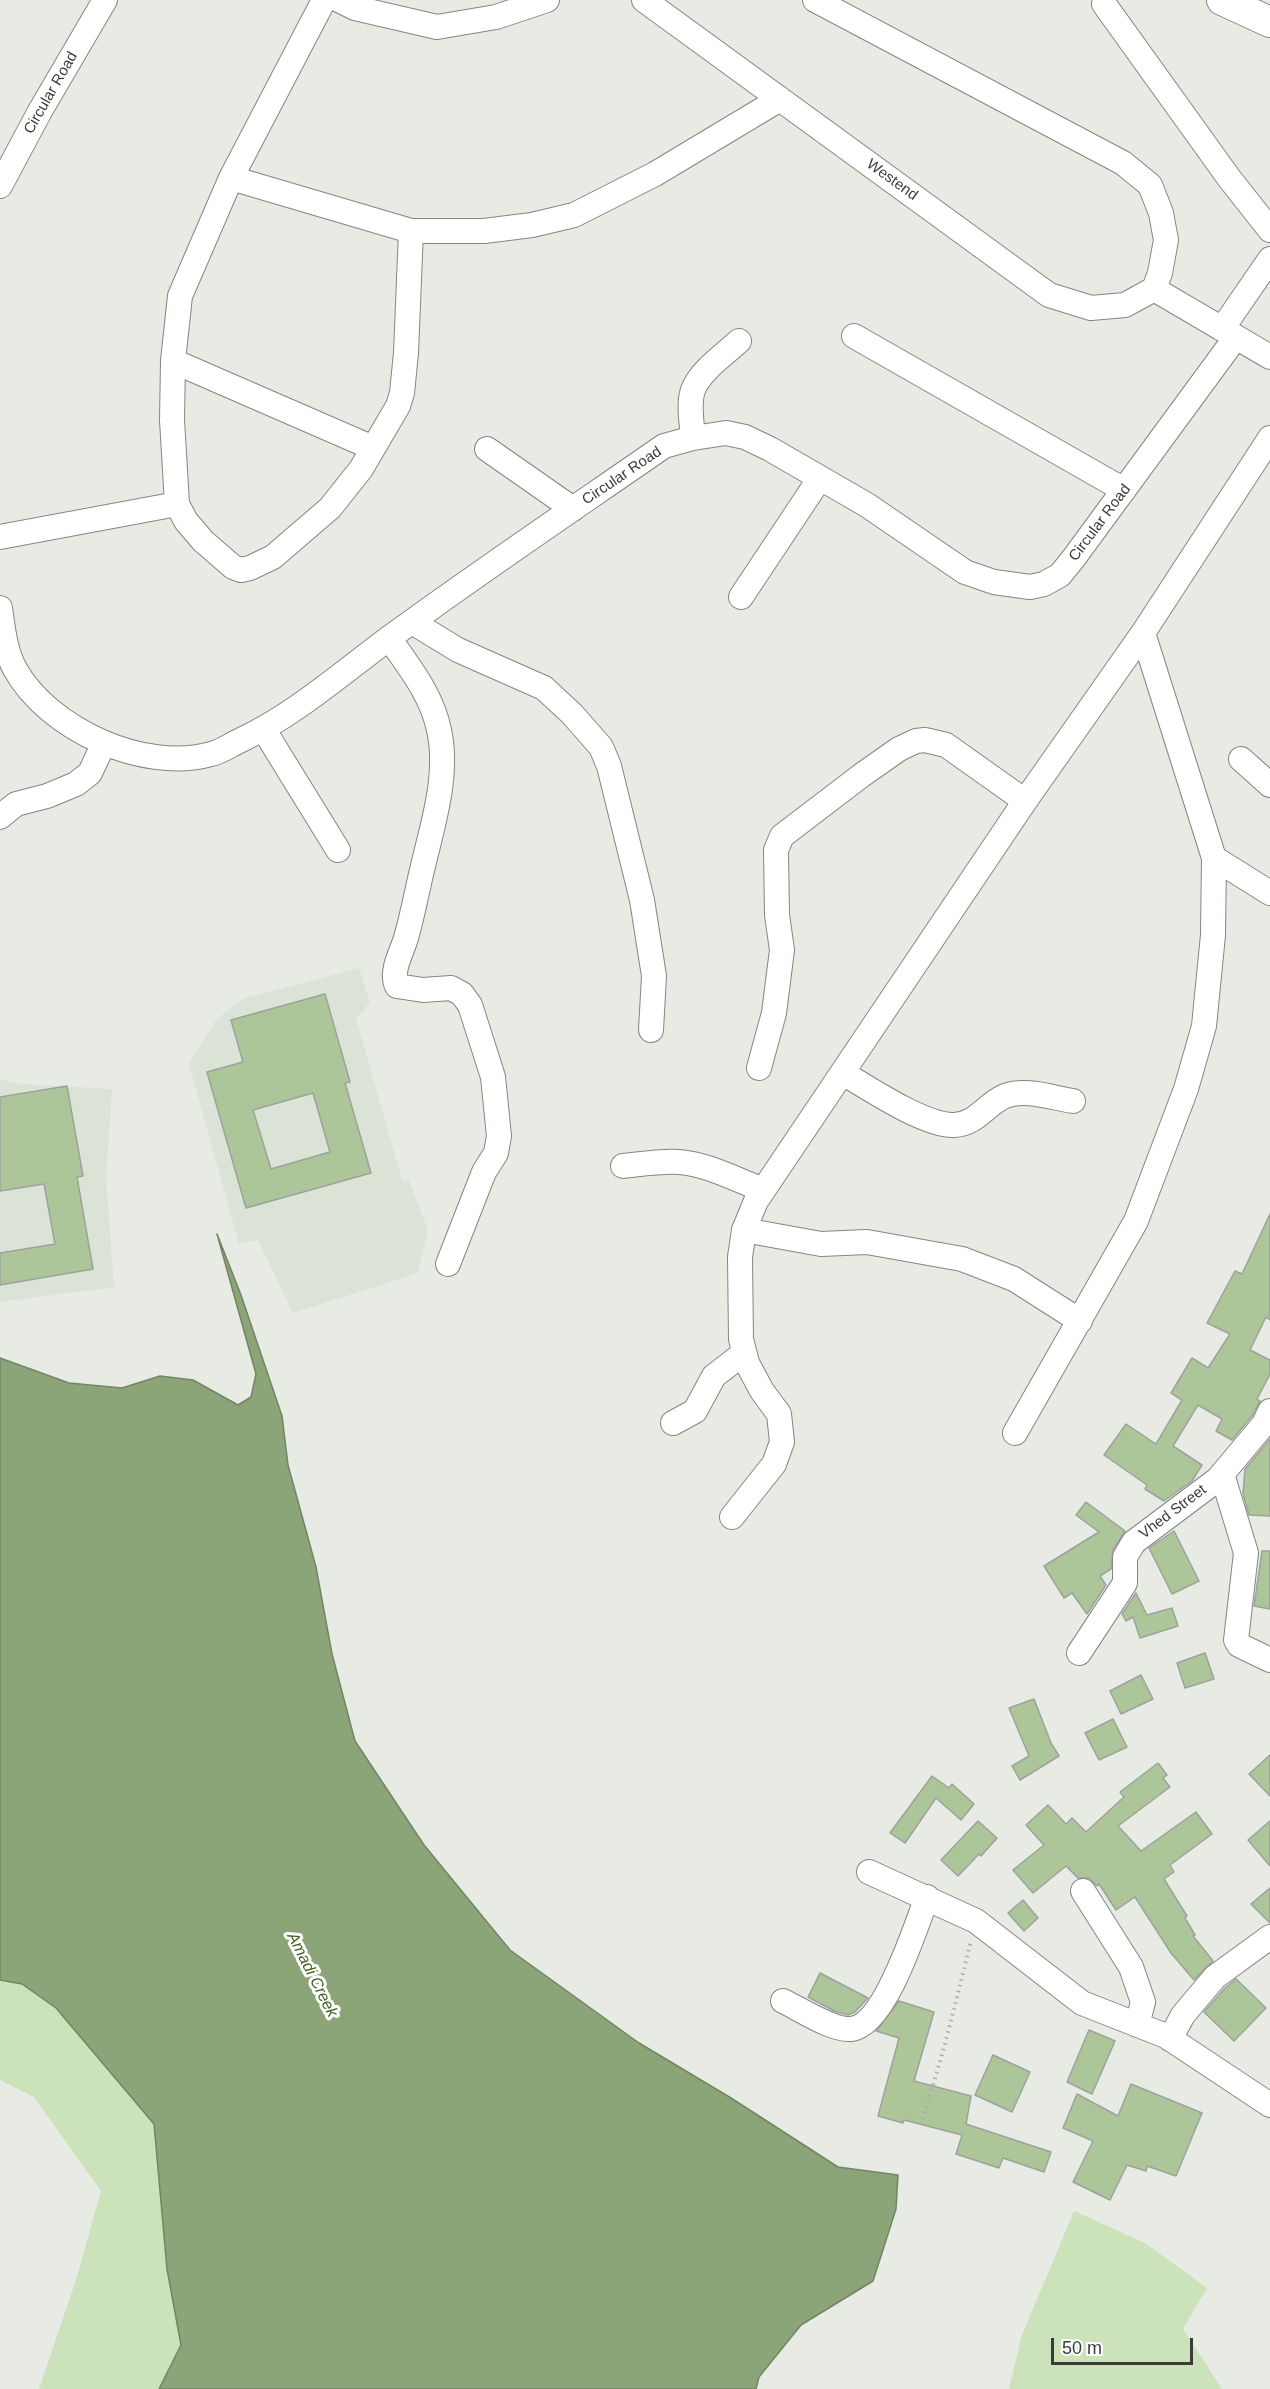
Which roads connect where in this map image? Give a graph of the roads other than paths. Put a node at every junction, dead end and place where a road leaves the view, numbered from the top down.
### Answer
1 (105, 0) edge
2 (324, 0) edge
3 (339, 0) edge
4 (547, 0) edge
5 (644, 0) edge
6 (815, 0) edge
7 (1222, 0) edge
8 (1104, 4) dead end
9 (1270, 22) edge
10 (780, 99) junction
11 (231, 178) junction
12 (0, 186) edge
13 (1270, 230) edge
14 (411, 231) junction
15 (1270, 259) edge
16 (1154, 289) junction
17 (1229, 333) junction
18 (854, 336) dead end
19 (739, 341) dead end
20 (1270, 357) edge
21 (173, 361) junction
22 (693, 438) junction
23 (1270, 438) edge
24 (373, 448) junction
25 (486, 449) dead end
26 (819, 478) junction
27 (1124, 490) junction
28 (177, 504) junction
29 (573, 509) junction
30 (0, 537) edge
31 (741, 597) dead end
32 (0, 608) edge
33 (412, 622) junction
34 (1143, 633) junction
35 (389, 638) junction
36 (7, 671) edge
37 (264, 730) junction
38 (104, 743) junction
39 (1241, 759) dead end
40 (1270, 785) edge
41 (1025, 801) junction
42 (0, 817) edge
43 (338, 850) dead end
44 (1214, 858) junction
45 (1270, 893) edge
46 (651, 1030) dead end
47 (759, 1068) dead end
48 (843, 1073) junction
49 (1073, 1101) dead end
50 (623, 1166) dead end
51 (763, 1190) junction
52 (744, 1230) junction
53 (448, 1264) dead end
54 (1080, 1321) junction
55 (744, 1353) junction
56 (1270, 1411) edge
57 (673, 1423) dead end
58 (1015, 1433) dead end
59 (1222, 1474) junction
60 (732, 1517) dead end
61 (1079, 1653) dead end
62 (1270, 1660) edge
63 (869, 1872) dead end
64 (1083, 1891) dead end
65 (927, 1897) junction
66 (1270, 1937) edge
67 (783, 2001) dead end
68 (1137, 2025) junction
69 (1170, 2038) junction
70 (1270, 2105) edge

1 - 12 street, Circular Road
2 - 11 street
3 - 4 street
5 - 10 street, Westend
6 - 16 street
7 - 9 main road
8 - 13 street
10 - 14 street
10 - 16 street, Westend
11 - 14 street
11 - 21 street
14 - 24 street
15 - 17 street, Circular Road
16 - 17 street
17 - 20 street
17 - 27 street, Circular Road
18 - 27 street
19 - 22 street
21 - 24 street
21 - 28 street
22 - 26 street, Circular Road
22 - 29 street, Circular Road
23 - 34 street
24 - 28 street
25 - 29 street
26 - 27 street, Circular Road
26 - 31 street
28 - 30 street
29 - 33 street, Circular Road
32 - 36 street, Circular Road
33 - 35 street, Circular Road
33 - 46 street
34 - 41 street
34 - 44 street
35 - 37 street, Circular Road
35 - 53 street
36 - 38 street, Circular Road
37 - 38 street, Circular Road
37 - 43 street
38 - 42 street
39 - 40 street
41 - 47 street
41 - 48 street
44 - 45 street
44 - 54 street
48 - 49 street
48 - 51 street
50 - 51 street
51 - 52 street
52 - 54 street
52 - 55 street
54 - 58 street
55 - 57 street
55 - 60 street
56 - 59 street, Vhed Street
59 - 61 street, Vhed Street
59 - 62 street
63 - 65 street
64 - 68 street
65 - 67 street
65 - 68 street
66 - 69 street
68 - 69 street
69 - 70 street

